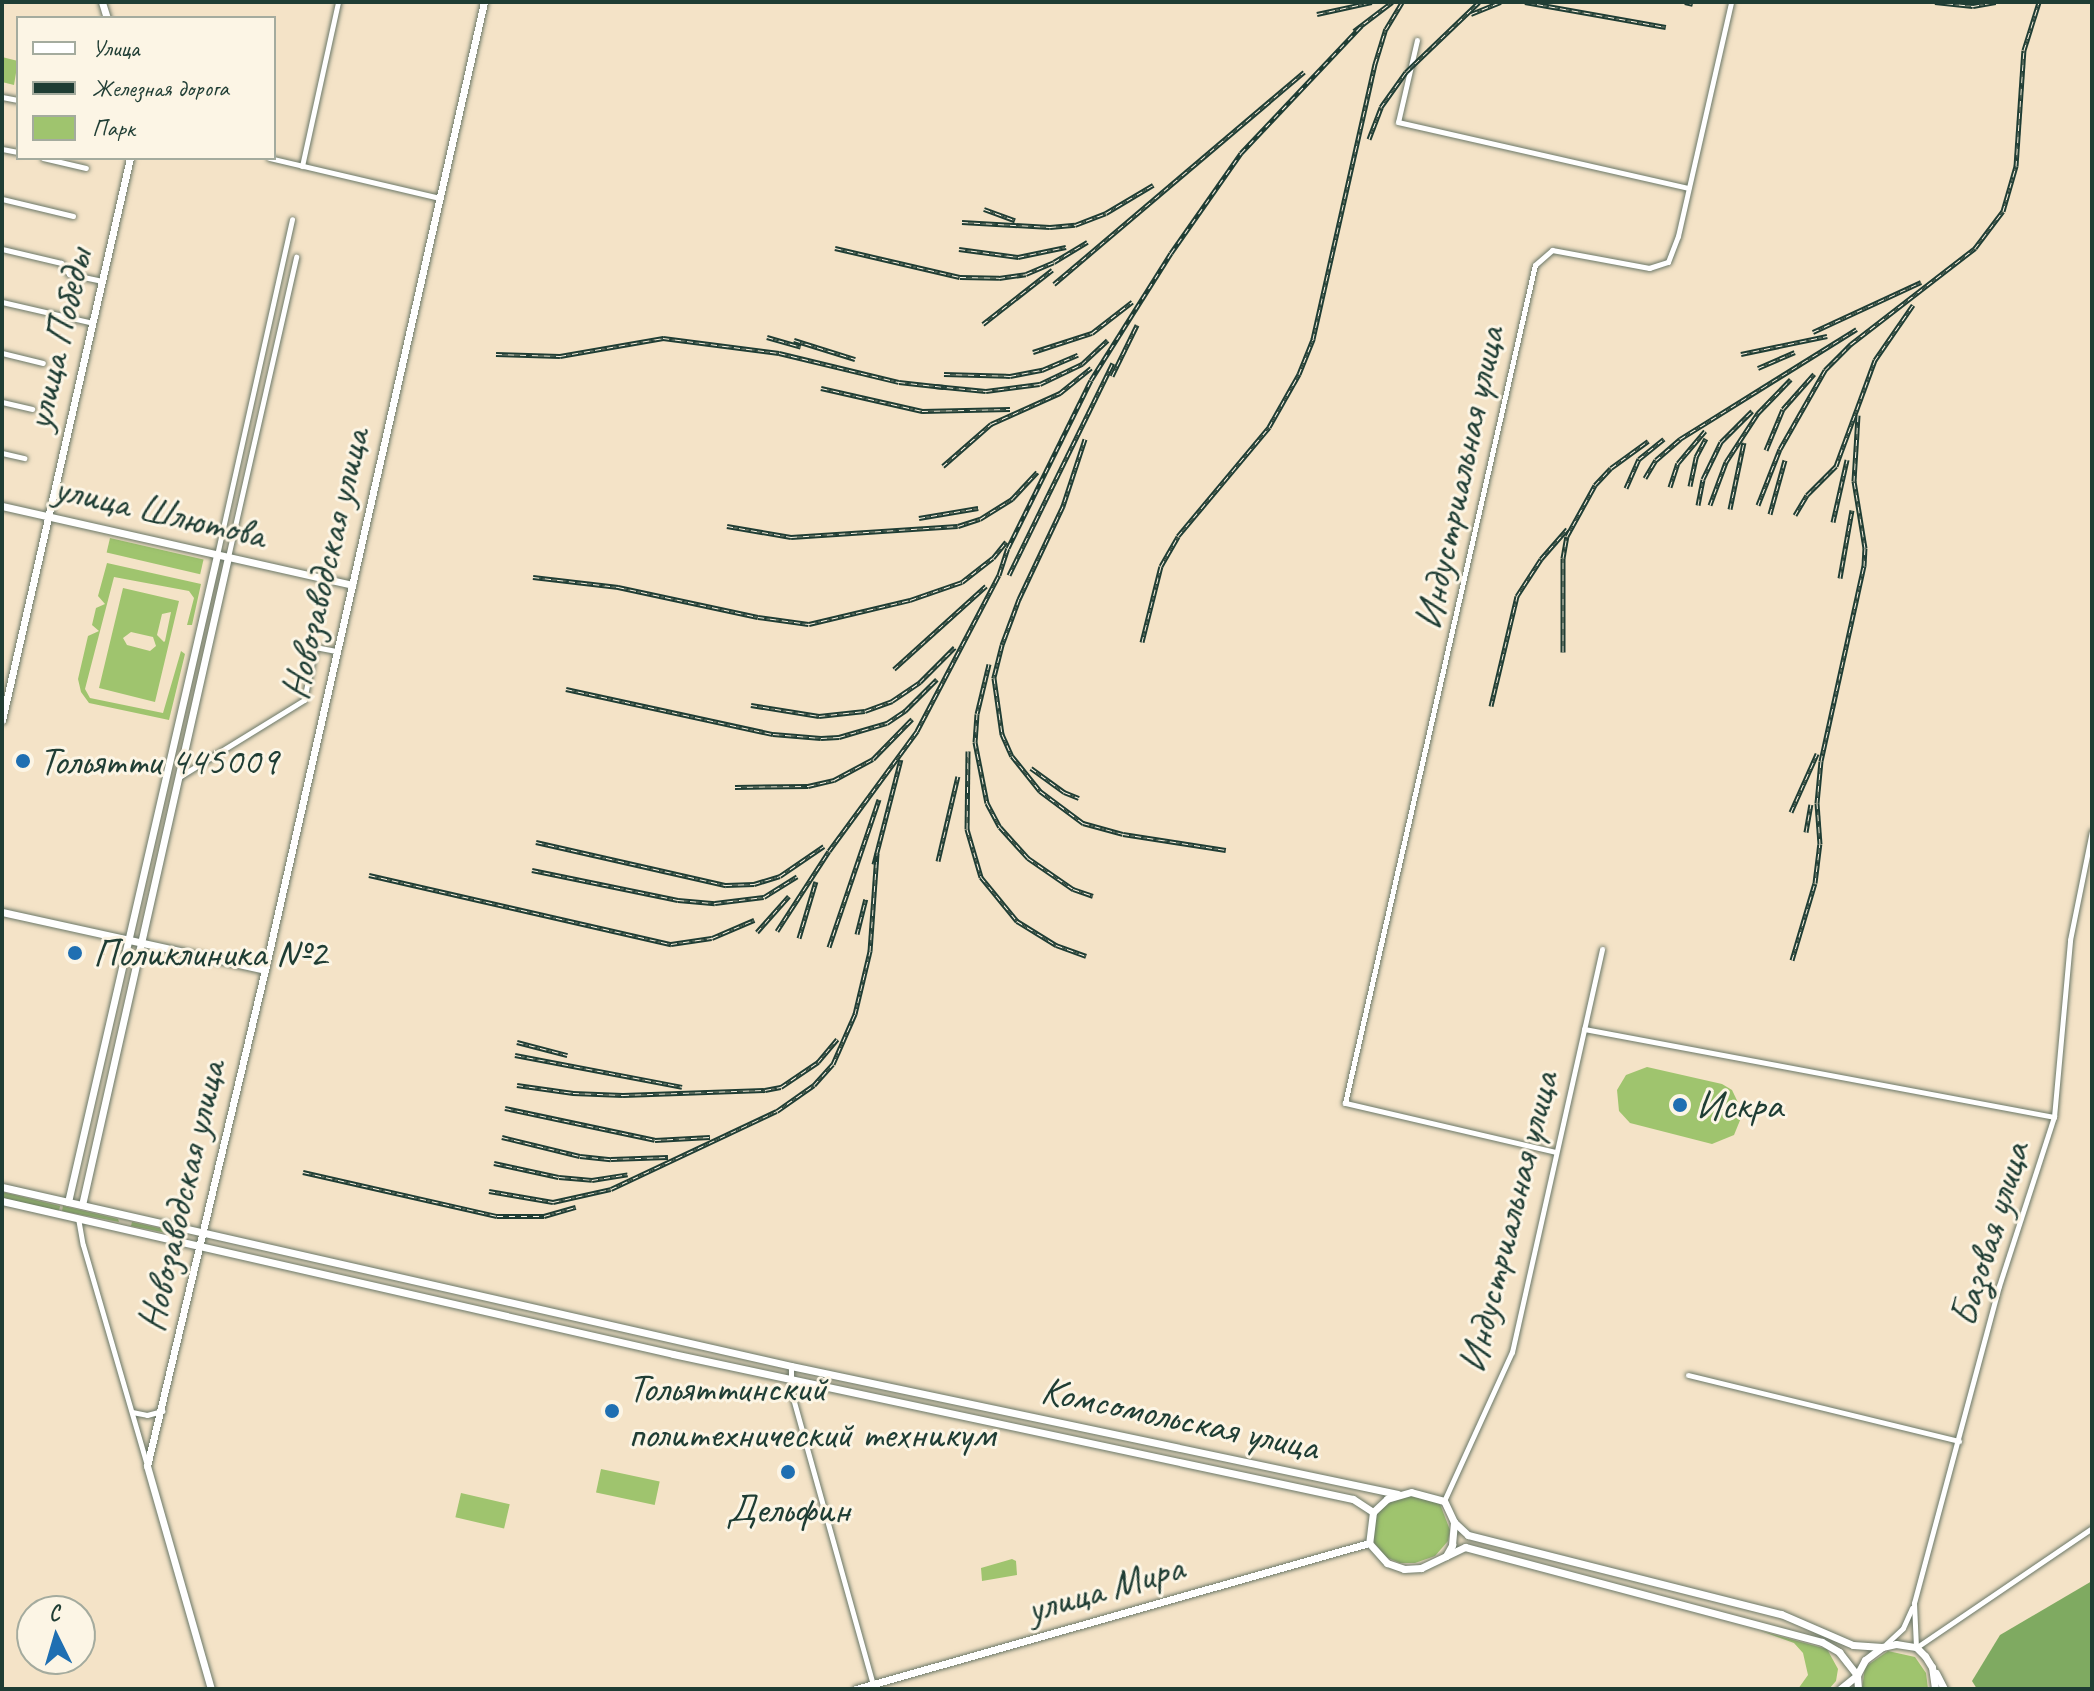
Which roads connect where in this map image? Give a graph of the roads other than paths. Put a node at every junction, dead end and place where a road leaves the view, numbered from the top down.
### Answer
1 (338, 2) edge
2 (484, 2) edge
3 (1731, 2) edge
4 (1417, 40) dead end
5 (52, 160) edge
6 (130, 160) edge
7 (276, 160) edge
8 (302, 166) junction
9 (86, 168) dead end
10 (1688, 188) junction
11 (2, 199) edge
12 (440, 199) junction
13 (73, 216) dead end
14 (292, 219) dead end
15 (2, 249) edge
16 (296, 257) dead end
17 (102, 281) junction
18 (2, 302) edge
19 (93, 323) junction
20 (2, 353) edge
21 (43, 363) dead end
22 (2, 402) edge
23 (32, 409) dead end
24 (2, 453) edge
25 (24, 458) dead end
26 (2, 506) edge
27 (49, 517) junction
28 (217, 555) junction
29 (228, 557) junction
30 (352, 585) junction
31 (335, 651) junction
32 (2, 719) edge
33 (179, 777) junction
34 (2092, 831) edge
35 (2, 912) edge
36 (131, 940) junction
37 (142, 943) junction
38 (1602, 949) dead end
39 (265, 970) junction
40 (1584, 1029) junction
41 (2054, 1117) junction
42 (1556, 1152) junction
43 (2, 1187) edge
44 (2, 1201) edge
45 (68, 1202) junction
46 (82, 1205) junction
47 (127, 1215) junction
48 (78, 1218) junction
49 (124, 1228) junction
50 (203, 1232) junction
51 (201, 1244) junction
52 (375, 1271) junction
53 (372, 1284) junction
54 (481, 1295) junction
55 (478, 1309) junction
56 (791, 1366) junction
57 (1688, 1375) dead end
58 (788, 1376) junction
59 (934, 1395) junction
60 (930, 1407) junction
61 (162, 1411) junction
62 (132, 1412) junction
63 (1959, 1441) junction
64 (1160, 1445) junction
65 (1156, 1457) junction
66 (147, 1466) junction
67 (1398, 1494) junction
68 (1444, 1501) junction
69 (1373, 1512) junction
70 (1454, 1522) junction
71 (2092, 1528) edge
72 (1369, 1543) junction
73 (1446, 1556) junction
74 (1914, 1603) junction
75 (1810, 1624) junction
76 (1806, 1638) junction
77 (1882, 1647) junction
78 (1916, 1647) junction
79 (1932, 1667) junction
80 (1857, 1675) junction
81 (874, 1687) edge
82 (211, 1689) edge
83 (856, 1689) edge
84 (1840, 1689) edge
85 (1858, 1689) edge
86 (1935, 1689) edge
87 (1944, 1689) edge

1 - 8 street
2 - 12 main road, Новозаводская улица
3 - 10 street, Индустриальная улица
4 - 10 street
5 - 9 street
6 - 17 main road, улица Победы
7 - 8 street
8 - 12 street
10 - 42 street, Индустриальная улица
11 - 13 street
12 - 30 main road, Новозаводская улица
14 - 28 street
15 - 17 street
16 - 29 street
17 - 19 main road, улица Победы
18 - 19 street
19 - 27 main road, улица Победы
20 - 21 street
22 - 23 street
24 - 25 street
26 - 27 main road, улица Шлютова
27 - 28 main road, улица Шлютова
27 - 32 main road, улица Победы
28 - 29 main road, улица Шлютова
28 - 36 main road
29 - 30 main road, улица Шлютова
29 - 33 main road
30 - 31 main road, Новозаводская улица
31 - 33 street
31 - 39 main road, Новозаводская улица
33 - 37 main road
34 - 41 street, Базовая улица
35 - 36 main road
36 - 37 main road
36 - 45 main road
37 - 39 main road
37 - 46 main road
38 - 40 street, Индустриальная улица
39 - 50 main road, Новозаводская улица
40 - 41 street
40 - 42 street, Индустриальная улица
41 - 63 street, Базовая улица
42 - 68 street, Индустриальная улица
43 - 45 main road, Комсомольская улица
44 - 48 main road, Комсомольская улица
45 - 46 main road, Комсомольская улица
46 - 47 main road, Комсомольская улица
47 - 49 main road
47 - 50 main road, Комсомольская улица
48 - 49 main road, Комсомольская улица
48 - 62 street
49 - 51 main road, Комсомольская улица
50 - 51 main road, Новозаводская улица
50 - 52 main road, Комсомольская улица
51 - 53 main road, Комсомольская улица
51 - 61 main road, Новозаводская улица
52 - 53 main road
52 - 54 main road, Комсомольская улица
53 - 55 main road, Комсомольская улица
54 - 55 main road
54 - 56 main road, Комсомольская улица
55 - 58 main road, Комсомольская улица
56 - 58 street
56 - 59 main road, Комсомольская улица
57 - 63 street
58 - 60 main road, Комсомольская улица
58 - 81 street
59 - 60 main road
59 - 64 main road, Комсомольская улица
60 - 65 main road, Комсомольская улица
61 - 62 street
61 - 66 main road, Новозаводская улица
62 - 66 street
63 - 74 street, Базовая улица
64 - 65 main road
64 - 67 main road, Комсомольская улица
65 - 69 main road, Комсомольская улица
66 - 82 main road
67 - 68 main road
67 - 69 main road
68 - 70 main road
69 - 72 main road
70 - 73 main road
70 - 75 main road
71 - 78 street
72 - 73 main road
72 - 81 main road, улица Мира
73 - 76 main road
74 - 77 street
74 - 78 street, Базовая улица
75 - 76 main road
75 - 77 main road
76 - 80 main road
77 - 78 main road
77 - 80 main road
78 - 79 main road
79 - 86 main road
79 - 87 main road
80 - 84 main road
80 - 85 main road
81 - 83 main road, улица Мира

